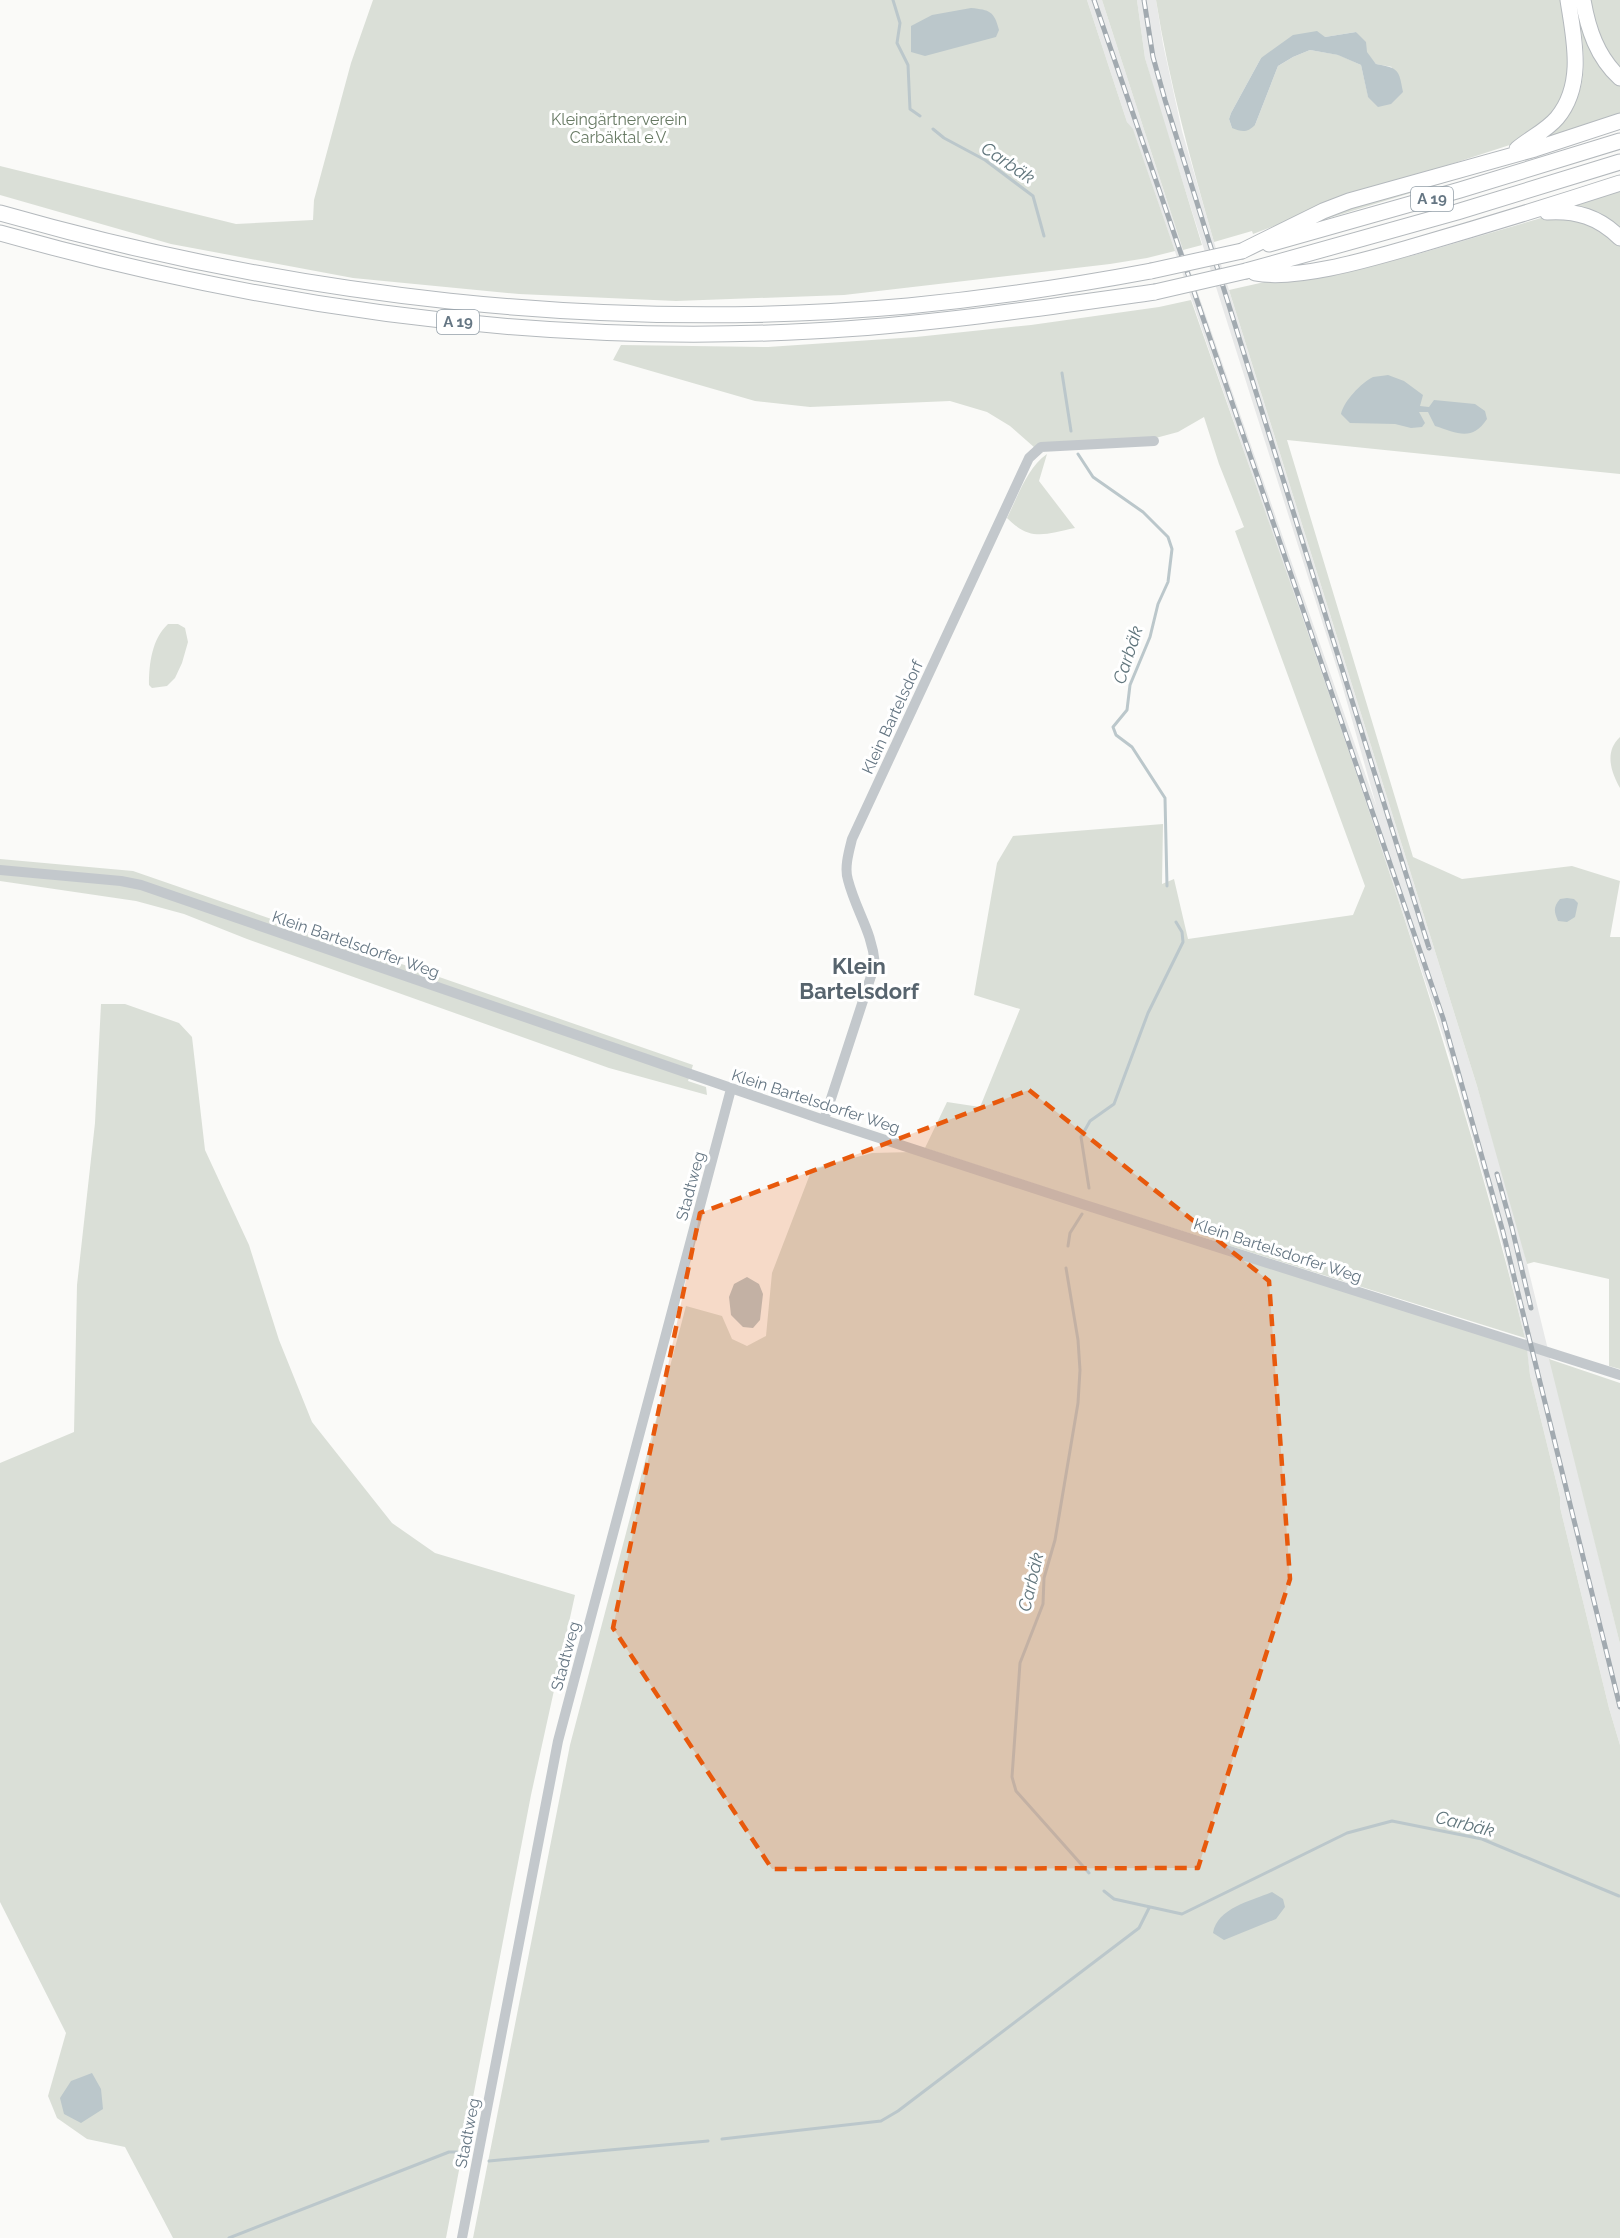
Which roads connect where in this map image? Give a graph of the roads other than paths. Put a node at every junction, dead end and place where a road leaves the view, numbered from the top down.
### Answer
1 (1568, 0) edge
2 (1583, 0) edge
3 (1620, 78) edge
4 (1620, 121) edge
5 (1620, 141) edge
6 (1510, 155) junction
7 (1620, 162) edge
8 (1620, 183) edge
9 (0, 213) edge
10 (1529, 213) junction
11 (0, 233) edge
12 (1620, 238) edge
13 (1242, 251) junction
14 (1246, 271) junction
15 (1154, 441) dead end
16 (0, 870) edge
17 (731, 1089) junction
18 (824, 1120) junction
19 (1620, 1375) edge
20 (462, 2238) edge

1 - 6 highway
2 - 3 highway
4 - 6 highway
5 - 13 highway, A 19
6 - 13 highway
7 - 14 highway, A 19
8 - 10 highway
9 - 13 highway, A 19, bridge
10 - 12 highway
10 - 14 highway
11 - 14 highway, A 19, bridge
15 - 18 street, Klein Bartelsdorf
16 - 17 street, Klein Bartelsdorfer Weg
17 - 18 street, Klein Bartelsdorfer Weg
17 - 20 street, Stadtweg
18 - 19 street, Klein Bartelsdorfer Weg

